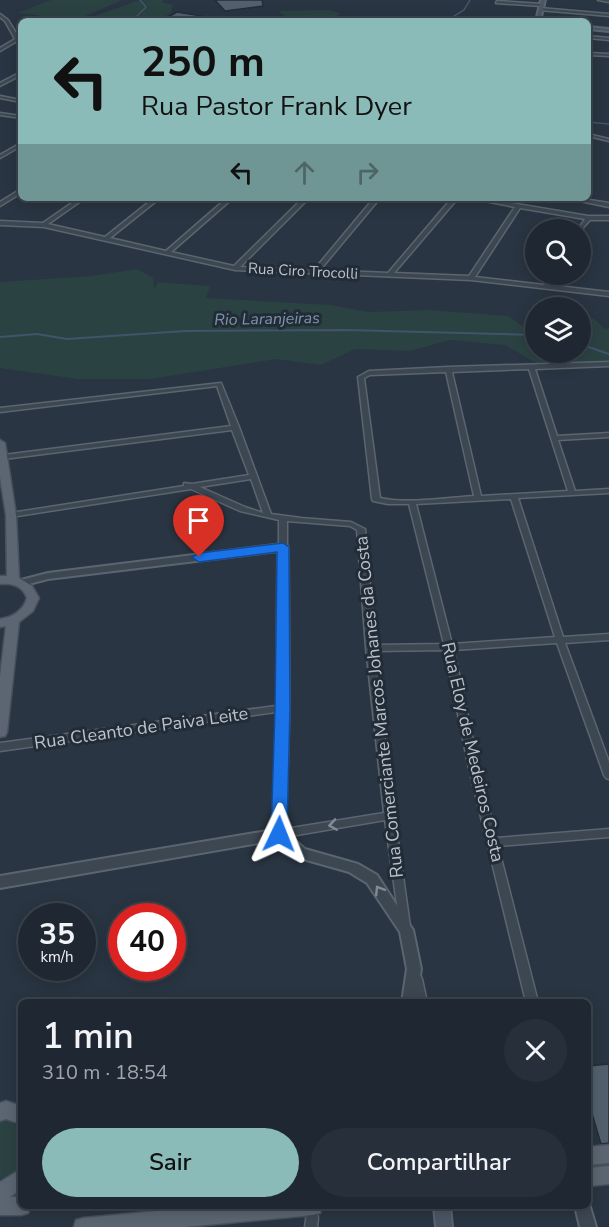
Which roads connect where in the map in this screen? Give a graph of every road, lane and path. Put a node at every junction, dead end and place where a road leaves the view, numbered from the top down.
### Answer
1 (600, 0) edge
2 (609, 1) edge
3 (497, 2) dead end
4 (542, 5) edge
5 (0, 15) edge
6 (609, 15) edge
7 (5, 18) junction
8 (0, 21) edge
9 (591, 28) edge
10 (609, 30) edge
11 (591, 37) edge
12 (18, 39) edge
13 (609, 39) edge
14 (18, 41) edge
15 (0, 50) edge
16 (591, 54) edge
17 (609, 55) edge
18 (18, 75) edge
19 (0, 85) edge
20 (0, 97) edge
21 (18, 100) edge
22 (1, 114) edge
23 (18, 117) edge
24 (591, 136) edge
25 (609, 140) edge
26 (18, 146) edge
27 (0, 157) edge
28 (18, 192) edge
29 (609, 198) edge
30 (78, 201) edge
31 (153, 201) edge
32 (227, 201) edge
33 (303, 201) edge
34 (374, 201) edge
35 (452, 201) edge
36 (490, 201) edge
37 (585, 201) edge
38 (0, 204) edge
39 (607, 205) edge
40 (518, 206) junction
41 (588, 218) joint
42 (609, 218) edge
43 (0, 224) edge
44 (44, 225) junction
45 (106, 239) junction
46 (167, 253) junction
47 (235, 268) junction
48 (316, 271) junction
49 (389, 275) junction
50 (471, 278) junction
51 (545, 287) joint
52 (609, 294) edge
53 (606, 363) edge
54 (531, 366) junction
55 (448, 369) junction
56 (219, 384) joint
57 (0, 410) edge
58 (236, 427) junction
59 (609, 435) edge
60 (554, 438) junction
61 (0, 443) edge
62 (4, 457) junction
63 (252, 477) junction
64 (187, 485) junction
65 (609, 491) edge
66 (572, 493) junction
67 (514, 496) junction
68 (478, 498) junction
69 (412, 502) junction
70 (11, 514) junction
71 (268, 516) junction
72 (283, 519) junction
73 (283, 547) junction
74 (0, 580) edge
75 (17, 582) junction
76 (7, 622) edge
77 (609, 637) edge
78 (560, 640) junction
79 (450, 647) junction
80 (370, 648) junction
81 (283, 708) junction
82 (0, 732) edge
83 (0, 747) edge
84 (609, 775) edge
85 (388, 816) junction
86 (609, 833) edge
87 (279, 834) junction
88 (494, 842) junction
89 (0, 882) edge
90 (405, 930) junction
91 (414, 969) junction
92 (409, 999) edge
93 (420, 999) edge
94 (531, 999) edge
95 (0, 1112) edge
96 (18, 1114) edge
97 (609, 1154) edge
98 (591, 1155) edge
99 (609, 1175) edge
100 (591, 1178) edge
101 (18, 1180) edge
102 (0, 1193) edge
103 (0, 1206) edge
104 (18, 1206) edge
105 (442, 1209) edge
106 (584, 1209) edge
107 (312, 1217) edge
108 (162, 1224) edge
109 (83, 1227) edge
110 (444, 1227) edge
111 (588, 1227) edge

1 - 2 street
3 - 4 street
4 - 6 street
5 - 7 street
7 - 8 street
7 - 12 street
9 - 10 main road
11 - 13 street
14 - 15 street
16 - 17 street
18 - 19 street
20 - 21 street
22 - 23 street
24 - 25 street
26 - 27 street
28 - 38 street
29 - 39 street
30 - 44 street
31 - 45 street
32 - 46 street
33 - 47 street
34 - 48 street
35 - 49 street
36 - 40 street
37 - 39 street
40 - 41 street
40 - 50 street
41 - 42 street
43 - 44 street, Rua Ciro Trocolli
44 - 45 street, Rua Ciro Trocolli
45 - 46 street, Rua Ciro Trocolli
46 - 47 street, Rua Ciro Trocolli
47 - 48 street, Rua Ciro Trocolli
48 - 49 street, Rua Ciro Trocolli
49 - 50 street, Rua Ciro Trocolli
50 - 51 street, Rua Ciro Trocolli
51 - 52 street, Rua Ciro Trocolli
53 - 54 street
54 - 55 street
54 - 60 street
55 - 68 street
55 - 69 street
56 - 57 street
56 - 58 street
58 - 62 street
58 - 63 street
59 - 60 street
60 - 66 street
61 - 62 main road
62 - 70 main road
63 - 64 street
63 - 71 street
64 - 70 street
64 - 71 street
65 - 66 street
66 - 67 street
67 - 68 street
67 - 78 street
68 - 69 street
69 - 79 street, Rua Eloy de Medeiros Costa
70 - 75 main road
71 - 72 street
72 - 73 street
72 - 80 street, Rua Comerciante Marcos Johanes da Costa
73 - 75 street
73 - 81 street
74 - 75 main road
75 - 76 main road
76 - 82 main road
77 - 78 street
78 - 79 street
78 - 84 street
79 - 80 street
79 - 88 street, Rua Eloy de Medeiros Costa
80 - 85 street, Rua Comerciante Marcos Johanes da Costa
81 - 83 street, Rua Cleanto de Paiva Leite
81 - 87 street
85 -> 87 street
85 - 90 street, Rua Comerciante Marcos Johanes da Costa
86 - 88 street
87 - 89 street
90 -> 87 street
88 - 94 street, Rua Eloy de Medeiros Costa
90 - 91 street
91 - 92 street
91 - 93 street
95 - 96 main road
97 - 98 main road
99 - 100 main road
101 - 102 main road
103 - 104 main road
105 - 110 main road
106 - 111 street
107 - 108 main road
108 - 109 main road

